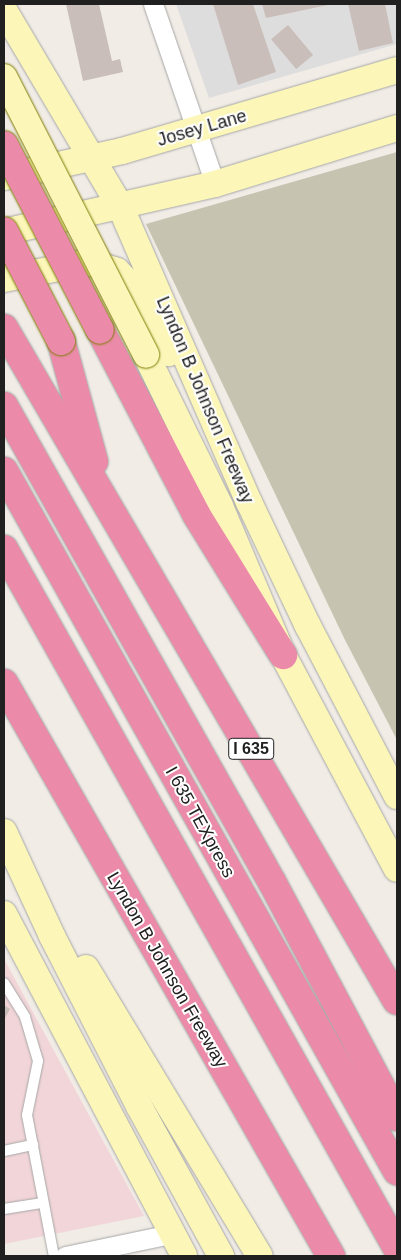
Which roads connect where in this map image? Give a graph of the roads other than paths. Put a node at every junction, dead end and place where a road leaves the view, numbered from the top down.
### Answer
1 (152, 4) edge
2 (7, 16) edge
3 (397, 70) edge
4 (4, 77) edge
5 (4, 104) edge
6 (397, 128) edge
7 (199, 130) junction
8 (4, 145) edge
9 (91, 159) junction
10 (4, 178) edge
11 (215, 184) junction
12 (121, 208) junction
13 (4, 232) edge
14 (4, 279) edge
15 (4, 328) edge
16 (199, 381) junction
17 (4, 406) edge
18 (4, 471) edge
19 (104, 498) junction
20 (4, 549) edge
21 (283, 655) junction
22 (4, 683) edge
23 (397, 796) edge
24 (4, 832) edge
25 (18, 859) junction
26 (397, 869) edge
27 (4, 914) edge
28 (4, 983) edge
29 (397, 1001) edge
30 (397, 1118) edge
31 (33, 1145) junction
32 (4, 1151) edge
33 (397, 1171) edge
34 (44, 1202) junction
35 (4, 1210) edge
36 (170, 1234) junction
37 (397, 1248) edge
38 (54, 1256) edge
39 (64, 1256) edge
40 (184, 1256) edge
41 (221, 1256) edge
42 (260, 1256) edge
43 (331, 1256) edge

1 - 7 street
2 - 5 main road
2 - 9 main road, Lyndon B Johnson Freeway
3 - 7 main road, Josey Lane
4 - 21 main road, bridge
6 - 11 main road
7 - 9 main road, Josey Lane
7 - 11 street
8 - 21 highway, bridge
9 - 10 main road, Josey Lane
9 - 12 main road, Lyndon B Johnson Freeway
11 - 12 main road
12 - 13 main road
12 - 16 main road, Lyndon B Johnson Freeway
13 - 19 highway, bridge
14 - 16 main road
15 - 19 highway, I 635
16 - 23 main road, Lyndon B Johnson Freeway
17 - 30 highway
18 - 33 highway, I 635 TEXpress
19 - 29 highway, I 635
20 - 37 highway, I 635 TEXpress
21 - 26 main road
22 - 43 highway, Lyndon B Johnson Freeway
24 - 25 main road
25 - 41 main road
25 - 42 main road
27 - 36 main road
28 - 31 lane
31 - 32 lane
31 - 34 lane
34 - 35 lane
34 - 38 lane
36 - 39 street
36 - 40 main road

